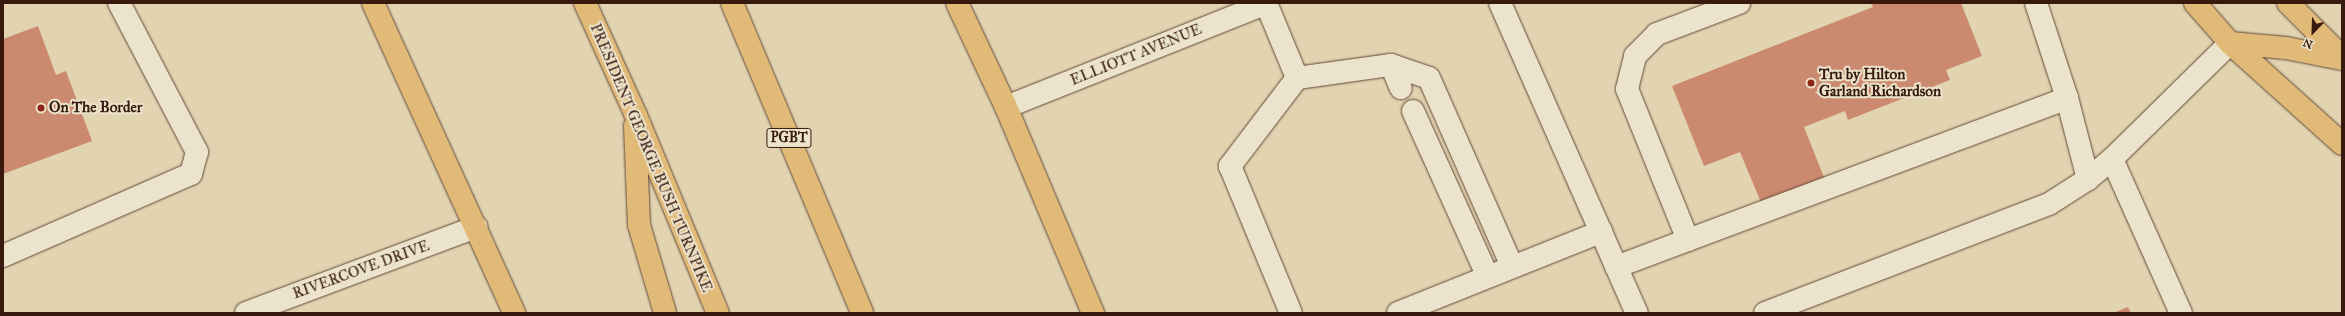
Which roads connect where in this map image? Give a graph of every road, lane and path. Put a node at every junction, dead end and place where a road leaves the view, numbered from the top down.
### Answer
1 (119, 3) edge
2 (373, 3) edge
3 (585, 3) edge
4 (732, 3) edge
5 (957, 3) edge
6 (1266, 3) edge
7 (1500, 3) edge
8 (1740, 3) edge
9 (2036, 3) edge
10 (2195, 3) edge
11 (2288, 3) edge
12 (2230, 43) junction
13 (2342, 58) edge
14 (1391, 65) junction
15 (1297, 78) junction
16 (1401, 88) dead end
17 (2067, 98) junction
18 (1006, 106) junction
19 (1413, 111) dead end
20 (635, 113) junction
21 (2342, 144) edge
22 (2112, 160) junction
23 (2088, 179) junction
24 (476, 227) junction
25 (1601, 232) junction
26 (1688, 240) junction
27 (3, 256) edge
28 (1512, 266) junction
29 (1616, 267) junction
30 (846, 273) junction
31 (1487, 275) junction
32 (246, 313) edge
33 (514, 313) edge
34 (665, 313) edge
35 (718, 313) edge
36 (862, 313) edge
37 (874, 313) edge
38 (1093, 313) edge
39 (1291, 313) edge
40 (1398, 313) edge
41 (1637, 313) edge
42 (1765, 313) edge
43 (2181, 313) edge

1 - 27 street
2 - 24 main road
3 - 20 main road, PRESIDENT GEORGE BUSH TURNPIKE
4 - 30 main road, PGBT
5 - 18 main road
6 - 15 street
6 - 18 street, ELLIOTT AVENUE
7 - 25 street
8 - 26 street
9 - 17 street
10 - 12 main road
11 - 13 main road
12 - 13 main road
12 - 21 main road
12 - 22 street
14 - 15 street
14 - 16 street
14 - 28 street
15 - 39 street
17 - 23 street
17 - 26 street
18 - 38 main road
19 - 31 street
20 - 34 main road
20 - 35 main road, PRESIDENT GEORGE BUSH TURNPIKE
22 - 23 street
22 - 43 street
23 - 42 street
24 - 32 street, RIVERCOVE DRIVE
24 - 33 main road
25 - 28 street
25 - 29 street
26 - 29 street
28 - 31 street
29 - 41 street
30 - 36 main road, PGBT
30 - 37 main road
31 - 40 street

